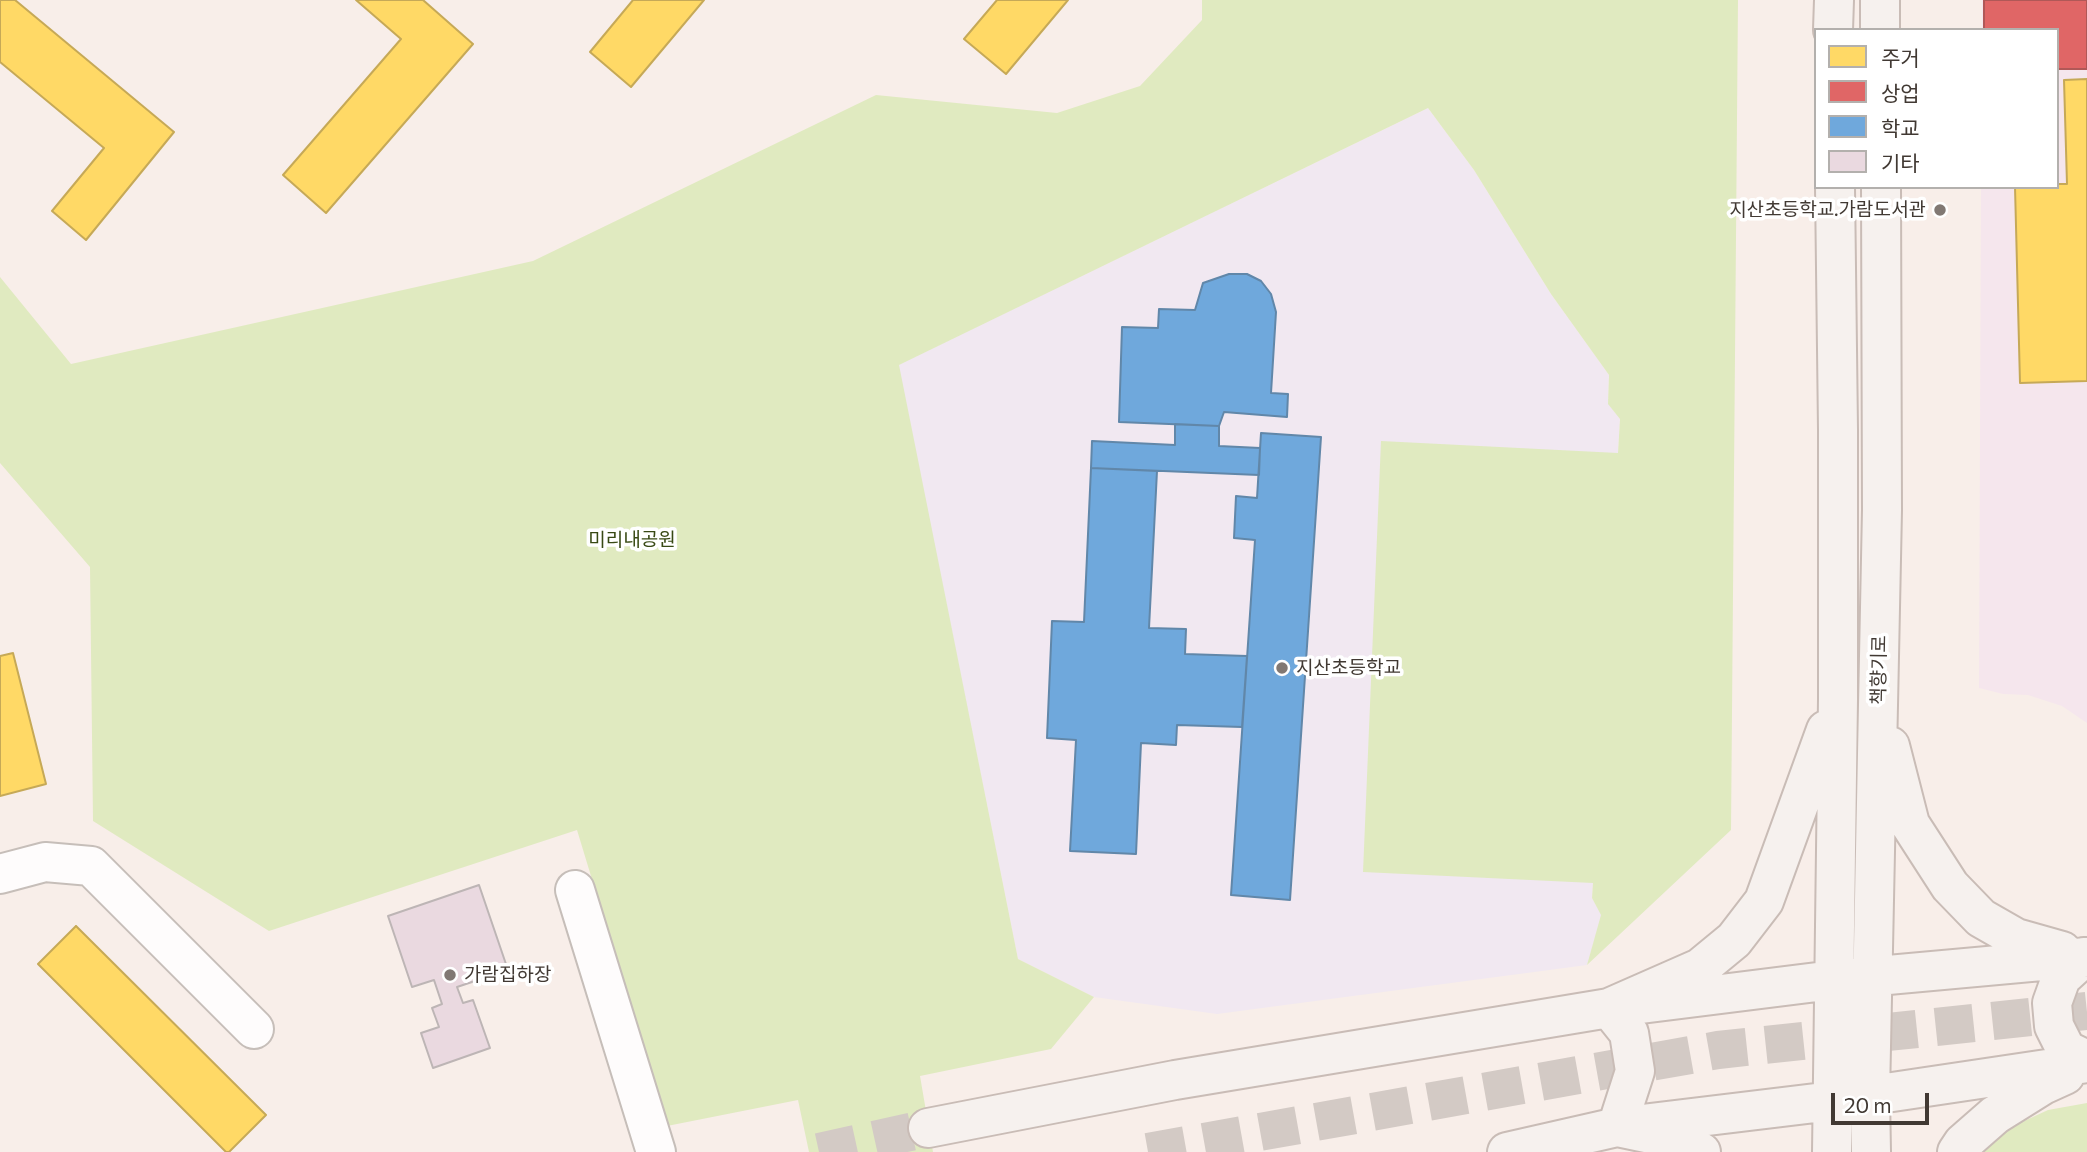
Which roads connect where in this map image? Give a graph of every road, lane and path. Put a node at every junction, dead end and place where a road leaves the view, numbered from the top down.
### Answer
1 (1834, 0) edge
2 (1880, 0) edge
3 (1833, 28) edge
4 (1880, 28) edge
5 (1835, 189) edge
6 (1881, 189) edge
7 (1878, 698) junction
8 (1838, 699) junction
9 (0, 874) edge
10 (575, 890) dead end
11 (2086, 957) edge
12 (1873, 976) junction
13 (1833, 980) junction
14 (1609, 1008) junction
15 (254, 1029) dead end
16 (2087, 1062) edge
17 (1870, 1095) junction
18 (1832, 1101) junction
19 (1617, 1127) junction
20 (928, 1128) tunnel mouth
21 (656, 1152) edge
22 (1507, 1152) edge
23 (1700, 1152) edge
24 (1832, 1152) edge
25 (1871, 1152) edge
26 (1957, 1152) edge

1 - 3 main road
2 - 4 main road
5 - 8 main road
6 - 7 main road, 책향기로
7 - 11 main road
7 - 12 main road, 책향기로
8 - 13 main road
8 - 14 main road
9 - 15 lane
10 - 21 lane
11 - 12 main road
11 - 16 main road
12 - 13 main road
12 - 17 main road, 책향기로
13 - 14 main road
13 - 18 main road
14 - 19 main road
14 - 20 main road
16 - 17 main road
16 - 26 main road
17 - 18 main road
17 - 25 main road, 책향기로
18 - 19 main road
18 - 24 main road
19 - 22 main road
19 - 23 main road

